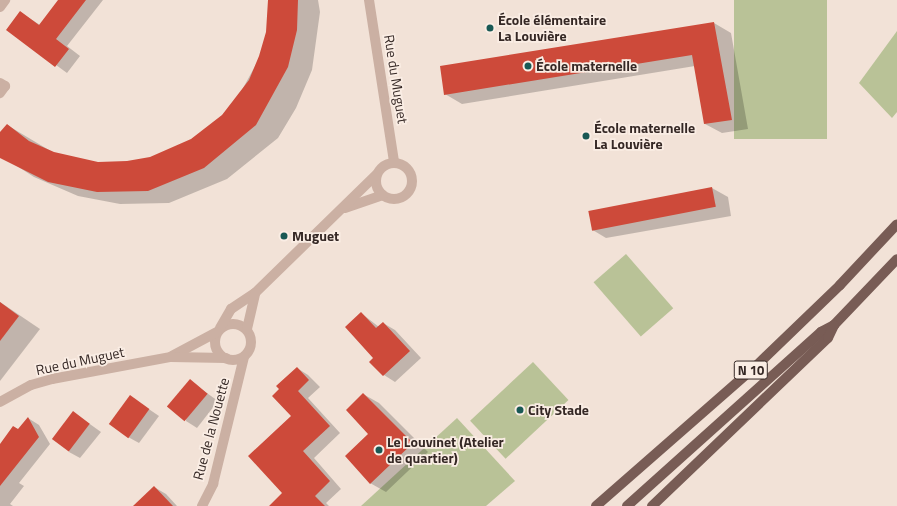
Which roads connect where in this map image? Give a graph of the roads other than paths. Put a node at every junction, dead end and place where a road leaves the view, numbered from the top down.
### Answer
1 (5, 0) edge
2 (369, 0) edge
3 (0, 7) edge
4 (0, 83) edge
5 (0, 93) edge
6 (394, 162) junction
7 (377, 174) junction
8 (383, 195) junction
9 (343, 208) junction
10 (897, 224) edge
11 (897, 259) edge
12 (255, 293) junction
13 (834, 325) junction
14 (247, 329) junction
15 (219, 330) junction
16 (171, 357) junction
17 (244, 357) junction
18 (226, 358) junction
19 (0, 402) edge
20 (202, 506) edge
21 (596, 506) edge
22 (627, 506) edge
23 (652, 506) edge

1 - 3 street
2 - 6 street, Rue du Muguet
4 - 5 street
6 - 7 street
6 - 8 street
7 - 8 street
7 - 9 street
8 - 9 street
9 - 12 street
10 - 21 main road, N 10
11 - 13 main road, N 10
12 - 14 street
12 - 15 street
13 - 22 main road, N 10
13 - 23 main road
14 - 15 street
14 - 17 street
15 - 16 street, Rue du Muguet
15 - 18 street
16 - 18 street, Rue du Muguet
16 - 19 street, Rue du Muguet
17 - 18 street
17 - 20 street, Rue de la Nouette

